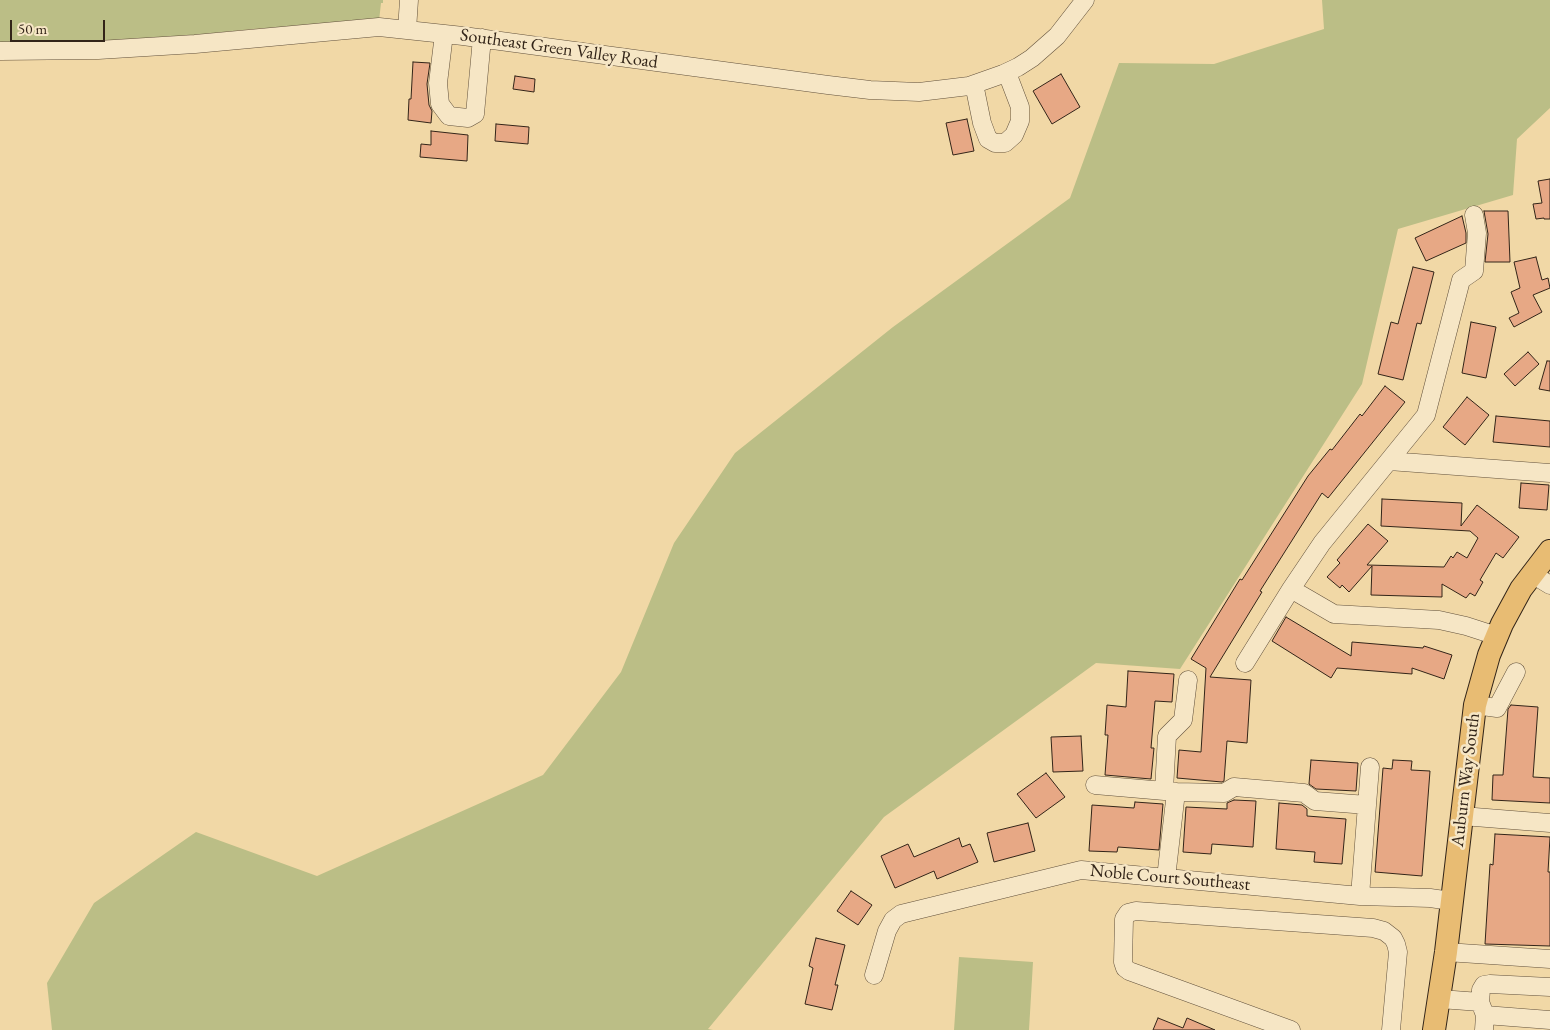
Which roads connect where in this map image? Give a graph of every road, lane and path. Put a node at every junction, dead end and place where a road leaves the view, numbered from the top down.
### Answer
1 (409, 0) edge
2 (1085, 0) edge
3 (407, 30) junction
4 (444, 34) junction
5 (482, 38) junction
6 (0, 51) edge
7 (1006, 72) junction
8 (974, 84) junction
9 (1474, 215) dead end
10 (1389, 461) junction
11 (1550, 473) edge
12 (1550, 551) edge
13 (1541, 580) edge
14 (1291, 589) junction
15 (1497, 636) junction
16 (1246, 663) dead end
17 (1516, 672) dead end
18 (1188, 680) dead end
19 (1475, 705) junction
20 (1370, 767) dead end
21 (1095, 785) dead end
22 (1170, 791) junction
23 (1367, 805) junction
24 (1462, 816) junction
25 (1550, 823) edge
26 (1166, 878) junction
27 (1360, 896) junction
28 (1451, 901) junction
29 (1446, 952) junction
30 (1550, 960) edge
31 (874, 975) dead end
32 (1550, 987) edge
33 (1440, 1000) junction
34 (1483, 1016) edge
35 (1550, 1020) edge
36 (1435, 1029) edge
37 (1291, 1030) edge
38 (1392, 1030) edge

1 - 3 street
2 - 7 street, Southeast Green Valley Road
3 - 4 street, Southeast Green Valley Road
3 - 6 street, Southeast Green Valley Road
4 - 5 street, Southeast Green Valley Road
4 - 5 street
5 - 8 street, Southeast Green Valley Road
7 - 8 street, Southeast Green Valley Road
7 - 8 street
9 - 10 street
10 - 11 street
10 - 14 street
12 - 13 main road, Auburn Way South
13 - 15 main road, Auburn Way South
14 - 15 street
14 - 16 street
15 - 19 main road, Auburn Way South
17 - 19 street
18 - 22 street
19 - 24 main road, Auburn Way South
20 - 23 street
21 - 22 street
22 - 23 street
22 - 26 street
23 - 27 street
24 - 25 street
24 - 28 main road, Auburn Way South
26 - 27 street, Noble Court Southeast
26 - 31 street, Noble Court Southeast
27 - 28 street, Noble Court Southeast
28 - 29 main road, Auburn Way South
29 - 30 street
29 - 33 main road, Auburn Way South
32 - 34 street
33 - 34 street
33 - 36 main road, Auburn Way South
34 - 35 street
37 - 38 street

